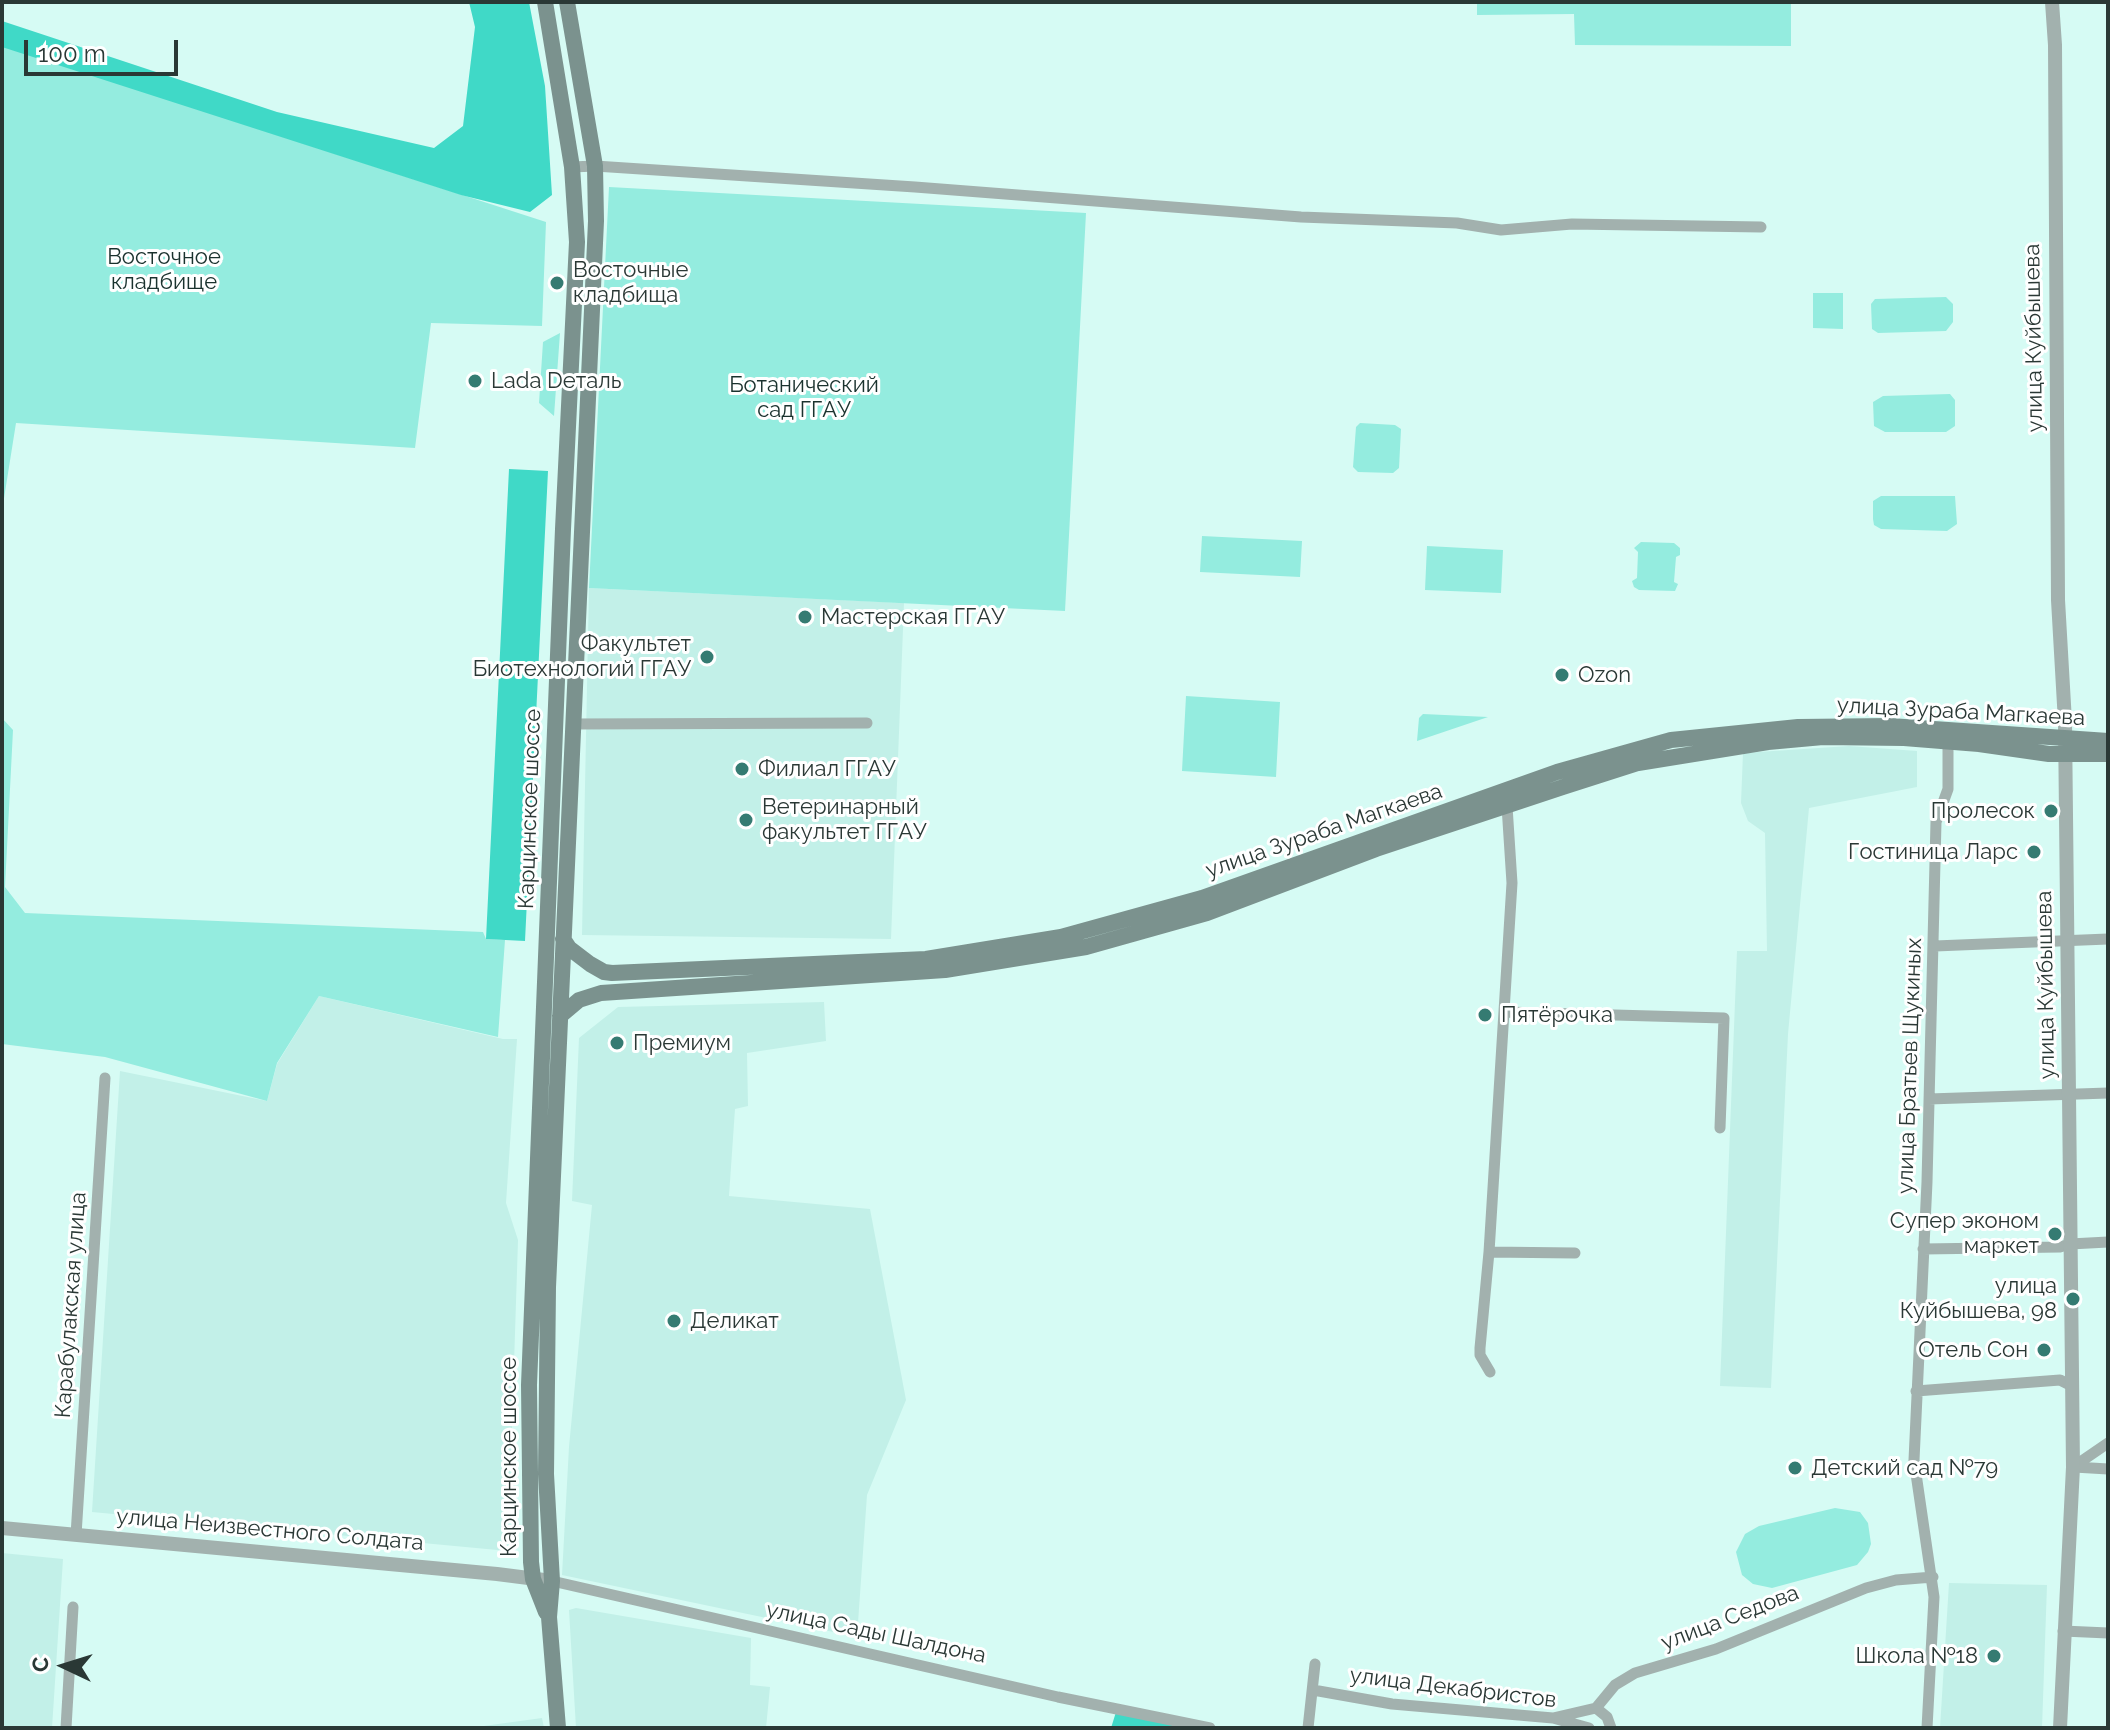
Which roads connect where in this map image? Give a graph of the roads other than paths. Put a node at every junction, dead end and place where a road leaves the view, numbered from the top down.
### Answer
1 (545, 2) edge
2 (567, 2) edge
3 (2052, 2) edge
4 (595, 166) junction
5 (572, 167) junction
6 (1761, 227) dead end
7 (867, 723) dead end
8 (573, 724) junction
9 (2108, 741) edge
10 (1948, 742) junction
11 (2064, 747) junction
12 (2108, 754) edge
13 (1507, 806) junction
14 (1204, 905) junction
15 (563, 939) junction
16 (2108, 939) edge
17 (2066, 941) junction
18 (1935, 946) junction
19 (546, 949) junction
20 (604, 972) junction
21 (561, 973) junction
22 (544, 991) junction
23 (601, 993) junction
24 (1505, 1012) junction
25 (560, 1016) junction
26 (105, 1078) dead end
27 (2108, 1093) edge
28 (2071, 1095) junction
29 (1929, 1099) junction
30 (1720, 1128) dead end
31 (2108, 1242) edge
32 (2070, 1244) junction
33 (1923, 1249) junction
34 (1489, 1252) junction
35 (1575, 1253) dead end
36 (1490, 1372) dead end
37 (2072, 1386) junction
38 (1916, 1391) junction
39 (2108, 1443) edge
40 (2073, 1467) junction
41 (2108, 1469) edge
42 (2, 1528) edge
43 (76, 1535) junction
44 (1933, 1577) junction
45 (533, 1579) junction
46 (552, 1581) junction
47 (73, 1607) dead end
48 (549, 1617) junction
49 (2063, 1631) junction
50 (2108, 1633) edge
51 (1315, 1664) dead end
52 (1313, 1690) junction
53 (1596, 1708) junction
54 (1553, 1718) junction
55 (66, 1728) edge
56 (558, 1728) edge
57 (1210, 1728) edge
58 (1308, 1728) edge
59 (1589, 1728) edge
60 (1611, 1728) edge
61 (1927, 1728) edge
62 (2060, 1728) edge

1 - 5 main road, Карцинское шоссе
2 - 4 main road, Карцинское шоссе
3 - 11 street, улица Куйбышева
4 - 5 street
4 - 6 street
4 - 8 main road, Карцинское шоссе
5 - 19 main road, Карцинское шоссе
7 - 8 street
8 - 15 main road, Карцинское шоссе
9 - 11 main road, улица Зураба Магкаева
10 - 11 main road, улица Зураба Магкаева
10 - 13 main road, улица Зураба Магкаева
10 - 18 street, улица Братьев Щукиных
11 - 12 main road, улица Зураба Магкаева
11 - 14 main road, улица Зураба Магкаева
11 - 17 street, улица Куйбышева
13 - 14 main road, улица Зураба Магкаева
13 - 24 street
14 - 20 main road, улица Зураба Магкаева
14 - 23 main road, улица Зураба Магкаева
15 - 20 main road
15 - 21 main road, Карцинское шоссе
16 - 17 street
17 - 18 street
17 - 28 street, улица Куйбышева
18 - 29 street, улица Братьев Щукиных
19 - 21 main road
19 - 22 main road, Карцинское шоссе
20 - 21 main road, улица Зураба Магкаева
21 - 22 main road
21 - 23 main road
21 - 25 main road, Карцинское шоссе
22 - 45 main road, Карцинское шоссе
23 - 25 main road, улица Зураба Магкаева
24 - 30 street
24 - 34 street
25 - 46 main road, Карцинское шоссе
26 - 43 street, Карабулакская улица
27 - 28 street
28 - 29 street
28 - 32 street, улица Куйбышева
29 - 33 street, улица Братьев Щукиных
31 - 32 street
32 - 33 street
32 - 37 street, улица Куйбышева
33 - 38 street, улица Братьев Щукиных
34 - 35 street
34 - 36 street
37 - 38 street
37 - 40 street, улица Куйбышева
38 - 44 street, улица Братьев Щукиных
39 - 40 street
40 - 41 street
40 - 49 street, улица Куйбышева
42 - 43 street, улица Неизвестного Солдата
43 - 45 street, улица Неизвестного Солдата
44 - 53 street, улица Седова
44 - 61 street, улица Братьев Щукиных
45 - 46 street, улица Сады Шалдона
45 - 48 main road, Карцинское шоссе
46 - 48 main road, Карцинское шоссе
46 - 57 street, улица Сады Шалдона
47 - 55 street
48 - 56 main road, Карцинское шоссе
49 - 50 street
49 - 62 street, улица Куйбышева
51 - 52 street
52 - 54 street, улица Декабристов
52 - 58 street
53 - 54 street
53 - 60 street
54 - 59 street, улица Декабристов

